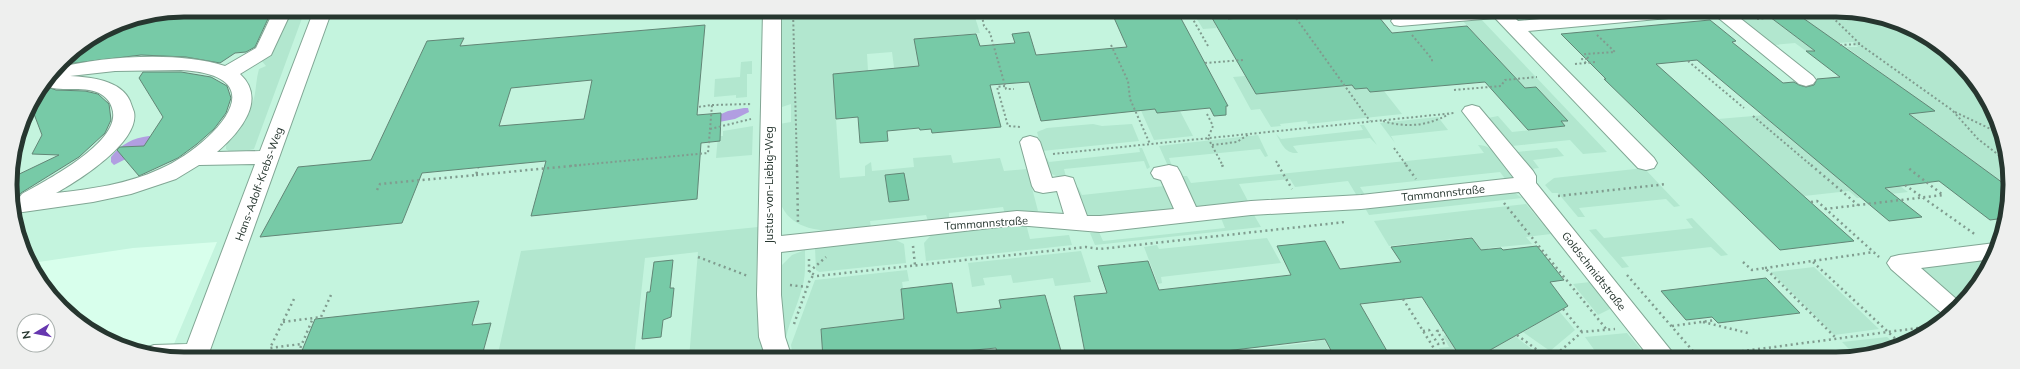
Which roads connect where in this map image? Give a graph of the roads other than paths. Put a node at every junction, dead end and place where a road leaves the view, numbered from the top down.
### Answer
1 (280, 17) edge
2 (320, 17) edge
3 (772, 17) edge
4 (1444, 17) edge
5 (1504, 17) edge
6 (1625, 17) edge
7 (1727, 17) edge
8 (1400, 21) road end
9 (1513, 27) junction
10 (144, 64) junction
11 (60, 73) edge
12 (227, 74) junction
13 (1806, 80) dead end
14 (53, 82) edge
15 (105, 89) junction
16 (1472, 111) dead end
17 (1029, 142) road end
18 (268, 157) junction
19 (194, 159) junction
20 (1646, 163) dead end
21 (1162, 173) dead end
22 (1531, 192) junction
23 (18, 205) edge
24 (17, 206) edge
25 (1188, 215) junction
26 (1078, 223) junction
27 (1986, 244) edge
28 (769, 245) junction
29 (1949, 307) edge
30 (198, 352) edge
31 (777, 352) edge
32 (1659, 352) edge

1 - 12 street
2 - 18 street, Hans-Adolf-Krebs-Weg
3 - 28 street, Justus-von-Liebig-Weg
4 - 8 street
5 - 9 street
6 - 9 street
7 - 13 street
9 - 20 street
10 - 11 street
10 - 12 street
10 - 15 street
12 - 19 street
14 - 15 street
15 - 23 street
16 - 22 street
17 - 26 street
18 - 19 street
18 - 30 street, Hans-Adolf-Krebs-Weg
19 - 24 street
21 - 25 street
22 - 25 street, Tammannstraße
22 - 32 street, Goldschmidtstraße
25 - 26 street, Tammannstraße
26 - 28 street, Tammannstraße
27 - 29 street
28 - 31 street, Justus-von-Liebig-Weg

